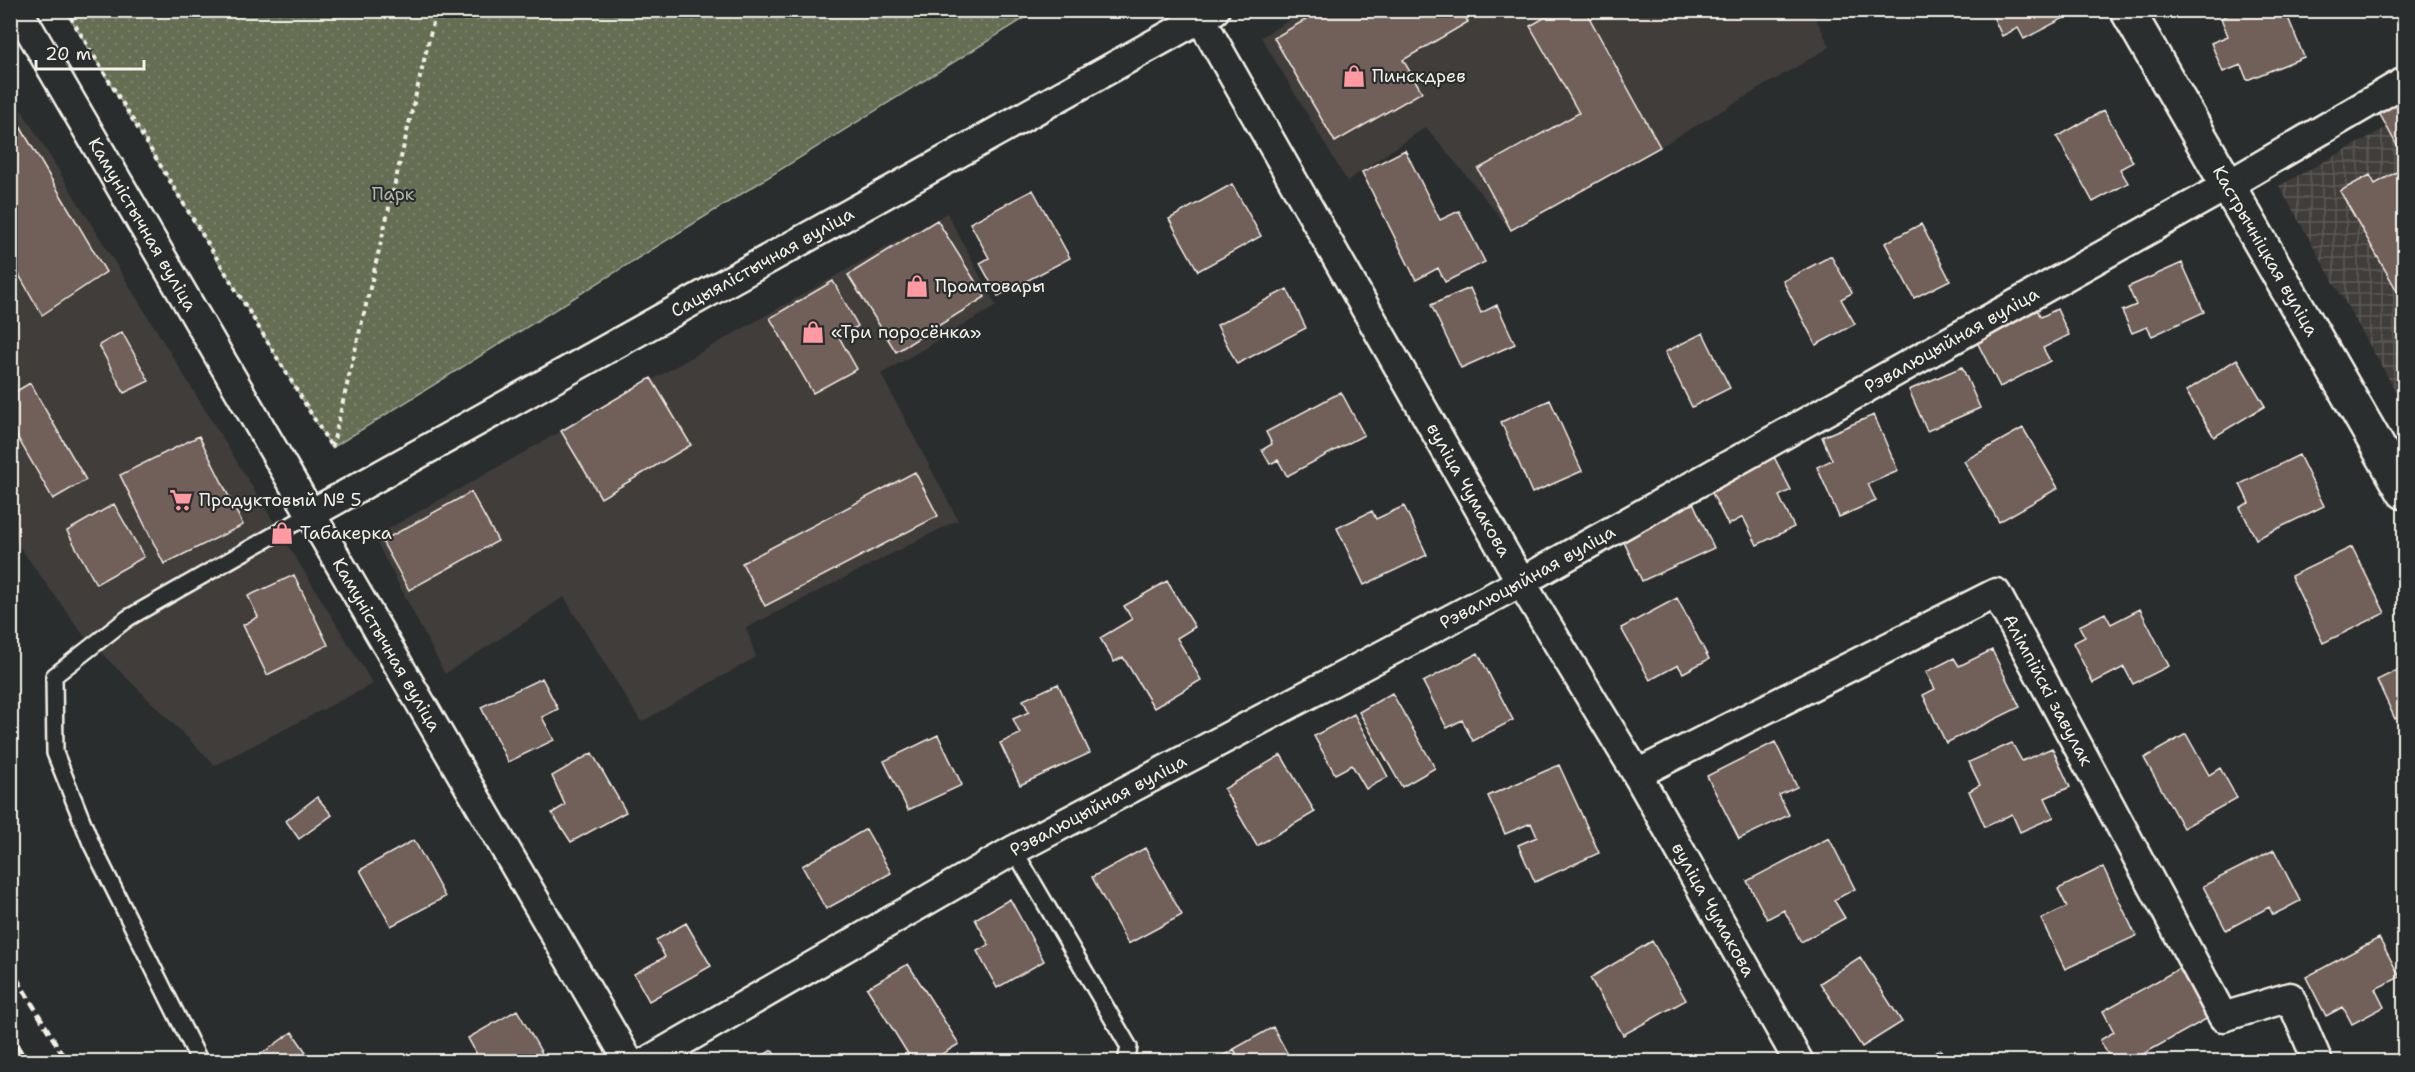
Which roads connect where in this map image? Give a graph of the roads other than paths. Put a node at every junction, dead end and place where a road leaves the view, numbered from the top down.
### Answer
1 (18, 10) edge
2 (2127, 10) edge
3 (1204, 13) edge
4 (2404, 82) edge
5 (2228, 185) junction
6 (2404, 492) edge
7 (309, 515) junction
8 (1521, 582) junction
9 (1637, 774) junction
10 (1014, 850) junction
11 (200, 1062) edge
12 (628, 1062) edge
13 (646, 1062) edge
14 (1125, 1062) edge
15 (1799, 1062) edge
16 (2319, 1062) edge

1 - 7 street, Камуністычная вуліца
2 - 5 street, Кастрычніцкая вуліца
3 - 7 street, Сацыялістычная вуліца
3 - 8 street, вуліца Чумакова
4 - 5 street, Рэвалюцыйная вуліца
5 - 6 street, Кастрычніцкая вуліца
5 - 8 street, Рэвалюцыйная вуліца
7 - 11 lane
7 - 12 street, Камуністычная вуліца
8 - 9 street, вуліца Чумакова
8 - 10 street, Рэвалюцыйная вуліца
9 - 15 street, вуліца Чумакова
9 - 16 street, Алімпійскі завулак
10 - 13 street, Рэвалюцыйная вуліца
10 - 14 lane

